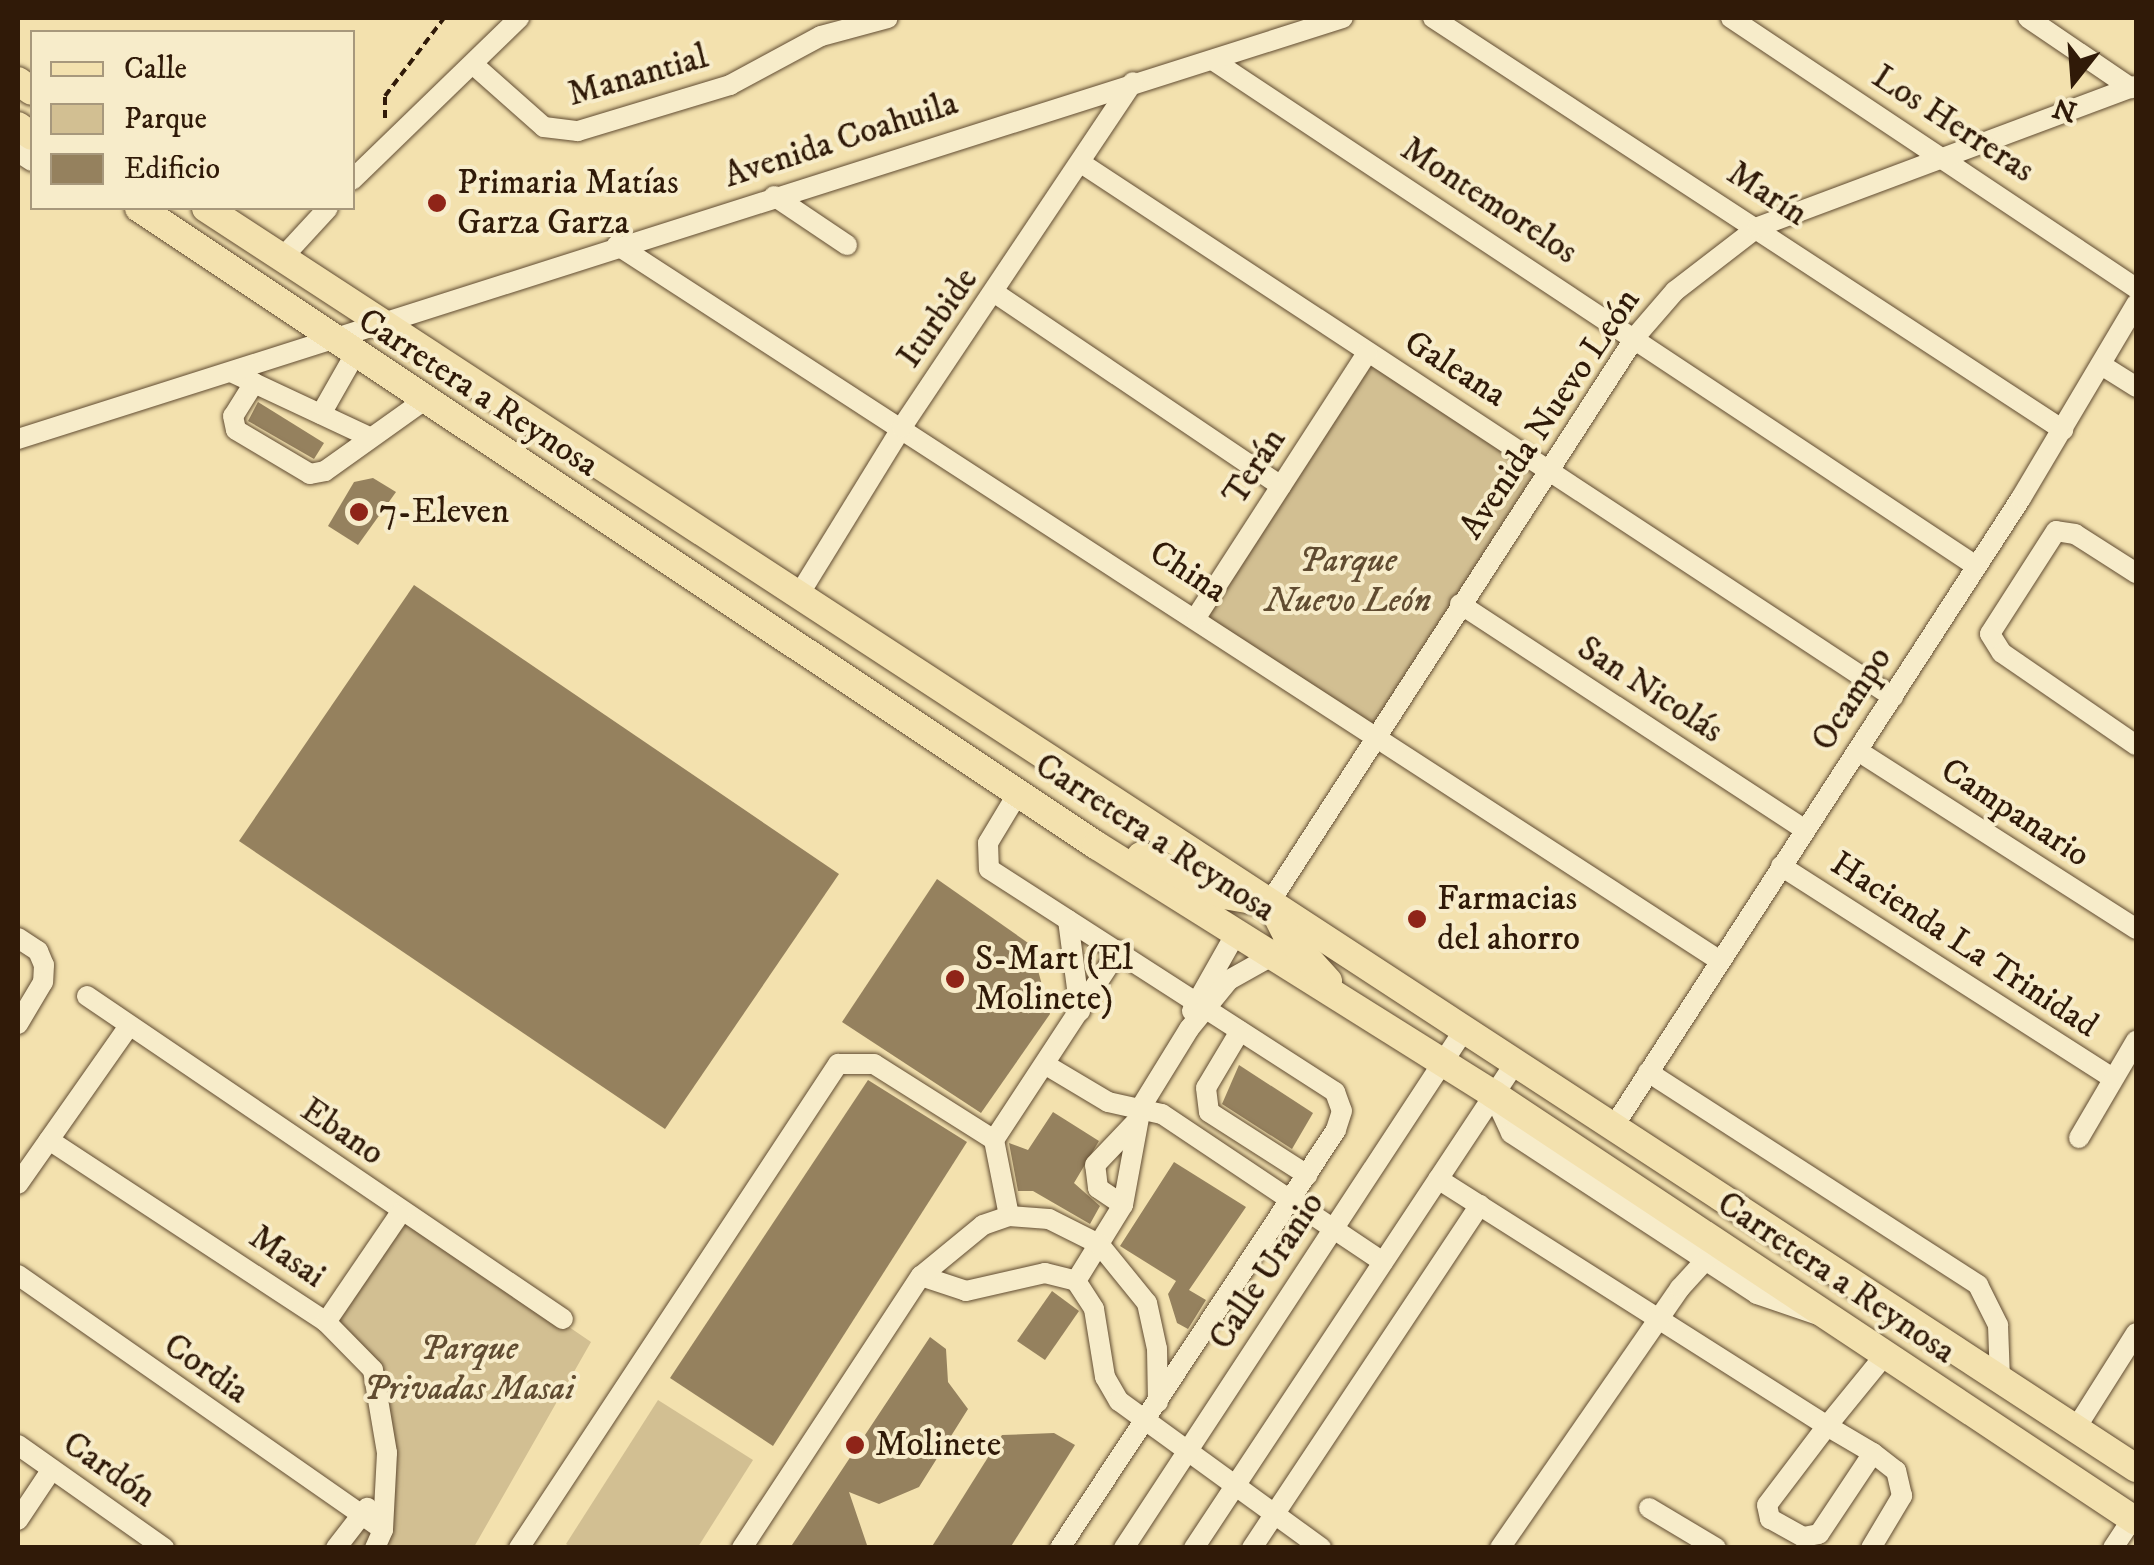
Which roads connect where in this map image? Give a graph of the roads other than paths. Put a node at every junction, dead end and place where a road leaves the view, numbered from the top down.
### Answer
1 (519, 18) edge
2 (888, 18) edge
3 (1344, 18) edge
4 (1433, 18) edge
5 (1731, 18) edge
6 (2028, 18) edge
7 (1214, 61) junction
8 (476, 66) junction
9 (1133, 82) junction
10 (2134, 87) edge
11 (1942, 156) junction
12 (1082, 163) junction
13 (355, 177) edge
14 (774, 196) junction
15 (142, 210) edge
16 (209, 210) edge
17 (326, 210) edge
18 (1758, 226) junction
19 (617, 245) junction
20 (847, 245) dead end
21 (281, 258) junction
22 (2136, 288) edge
23 (994, 293) junction
24 (2136, 304) edge
25 (384, 326) junction
26 (1636, 336) junction
27 (343, 349) junction
28 (1368, 352) junction
29 (2104, 366) junction
30 (233, 372) junction
31 (254, 382) junction
32 (2136, 387) edge
33 (423, 401) junction
34 (321, 414) junction
35 (902, 426) junction
36 (2063, 430) junction
37 (367, 436) junction
38 (18, 439) edge
39 (1550, 466) junction
40 (1281, 486) junction
41 (1976, 566) junction
42 (2136, 574) edge
43 (800, 593) junction
44 (1460, 604) junction
45 (1197, 616) junction
46 (1892, 697) junction
47 (1377, 736) junction
48 (2136, 745) edge
49 (1858, 751) junction
50 (1018, 793) junction
51 (1805, 830) junction
52 (1096, 845) junction
53 (1781, 866) junction
54 (1270, 902) junction
55 (1068, 920) junction
56 (2136, 929) edge
57 (1235, 935) junction
58 (18, 938) edge
59 (1119, 950) junction
60 (1270, 958) junction
61 (1719, 960) junction
62 (86, 996) dead end
63 (1202, 1006) junction
64 (1354, 1008) junction
65 (1080, 1011) junction
66 (18, 1024) edge
67 (129, 1026) junction
68 (1464, 1030) junction
69 (1240, 1031) junction
70 (2136, 1041) edge
71 (1516, 1063) junction
72 (1443, 1064) junction
73 (1046, 1065) junction
74 (1648, 1072) junction
75 (2112, 1078) junction
76 (1493, 1094) junction
77 (1138, 1115) junction
78 (1614, 1126) junction
79 (2079, 1138) dead end
80 (50, 1140) junction
81 (994, 1140) junction
82 (1307, 1175) junction
83 (1438, 1179) junction
84 (18, 1184) edge
85 (1290, 1201) junction
86 (1123, 1205) junction
87 (1480, 1206) junction
88 (401, 1212) junction
89 (1009, 1216) junction
90 (1332, 1230) junction
91 (1099, 1244) junction
92 (1713, 1253) junction
93 (1383, 1262) junction
94 (1843, 1272) junction
95 (18, 1274) edge
96 (922, 1276) junction
97 (1076, 1281) junction
98 (562, 1319) dead end
99 (1659, 1319) junction
100 (326, 1322) junction
101 (2136, 1333) edge
102 (1884, 1356) junction
103 (2000, 1378) junction
104 (1158, 1402) junction
105 (1145, 1421) junction
106 (1827, 1426) junction
107 (2076, 1428) junction
108 (18, 1444) edge
109 (1187, 1451) junction
110 (1873, 1453) junction
111 (2136, 1468) edge
112 (52, 1469) junction
113 (1235, 1486) junction
114 (384, 1494) junction
115 (1650, 1508) dead end
116 (1274, 1515) junction
117 (356, 1516) junction
118 (2135, 1517) edge
119 (18, 1520) edge
120 (379, 1539) edge
121 (160, 1547) edge
122 (336, 1548) edge
123 (519, 1548) edge
124 (742, 1548) edge
125 (1060, 1548) edge
126 (1124, 1548) edge
127 (1194, 1548) edge
128 (1252, 1548) edge
129 (1321, 1548) edge
130 (1500, 1548) edge
131 (1716, 1548) edge
132 (1872, 1548) edge
133 (2113, 1548) edge

1 - 8 street
2 - 8 street, Manantial
3 - 7 street, Avenida Coahuila
4 - 18 street, Marín
5 - 11 street, Los Herreras
6 - 10 street
7 - 9 street, Avenida Coahuila
7 - 26 street, Montemorelos
8 - 13 street
9 - 12 street, Iturbide
9 - 14 street, Avenida Coahuila
10 - 11 street, Avenida Nuevo León
11 - 18 street, Avenida Nuevo León
11 - 22 street, Los Herreras
12 - 23 street, Iturbide
12 - 28 street, Galeana
14 - 19 street, Avenida Coahuila
14 - 20 street
15 - 27 main road, Carretera a Reynosa
16 - 21 main road, Carretera a Reynosa
17 - 21 street
18 - 26 street, Avenida Nuevo León
18 - 36 street, Marín
19 - 25 street, Avenida Coahuila
19 - 35 street, China
21 - 25 main road, Carretera a Reynosa
23 - 35 street, Iturbide
23 - 40 street
24 - 29 street, Ocampo
25 - 27 street, Avenida Coahuila
25 - 43 main road, Carretera a Reynosa
26 - 39 street, Avenida Nuevo León
26 - 41 street, Montemorelos
27 - 30 street, Avenida Coahuila
27 - 33 main road, Carretera a Reynosa
27 - 34 street
28 - 39 street, Galeana
28 - 40 street, Terán
29 - 32 street
29 - 36 street, Ocampo
30 - 31 street
30 - 38 street, Avenida Coahuila
31 - 34 street
31 - 37 street
33 - 37 street
33 - 50 main road, Carretera a Reynosa
34 - 37 street
35 - 43 street, Iturbide
35 - 45 street, China
36 - 41 street, Ocampo
39 - 44 street, Avenida Nuevo León
39 - 46 street, Galeana
40 - 45 street, Terán
41 - 46 street, Ocampo
42 - 48 street
43 - 54 main road, Carretera a Reynosa
44 - 47 street, Avenida Nuevo León
44 - 51 street, San Nicolás
45 - 47 street, China
46 - 49 street, Ocampo
47 - 54 street, Avenida Nuevo León
47 - 61 street, China
49 - 51 street, Ocampo
49 - 56 street, Campanario
50 - 52 main road, Carretera a Reynosa
50 - 55 street
51 - 53 street, Ocampo
52 - 54 main road
52 - 57 main road, Carretera a Reynosa
53 - 61 street, Ocampo
53 - 75 street, Hacienda La Trinidad
54 - 64 main road
54 - 68 main road, Carretera a Reynosa
55 - 59 street
55 - 65 street
57 - 60 main road, Carretera a Reynosa
57 - 63 street
58 - 66 street
59 - 63 street
59 - 65 street
60 - 63 street
60 - 64 main road, Carretera a Reynosa
61 - 74 street, Ocampo
62 - 67 street, Ebano
63 - 69 street
63 - 77 street
64 - 72 main road, Carretera a Reynosa
65 - 73 street
67 - 80 street
67 - 88 street, Ebano
68 - 71 main road, Carretera a Reynosa
68 - 72 street, Calle Uranio
69 - 82 street
69 - 82 street
70 - 75 street
71 - 76 street
71 - 78 main road, Carretera a Reynosa
72 - 76 main road, Carretera a Reynosa
72 - 90 street, Calle Uranio
73 - 77 street
73 - 81 street
74 - 78 street, Ocampo
74 - 103 street
75 - 79 street
76 - 83 street
76 - 92 main road, Carretera a Reynosa
77 - 85 street
77 - 86 street
77 - 86 street
78 - 94 main road, Carretera a Reynosa
80 - 84 street
80 - 100 street, Masai
81 - 89 street
81 - 123 street
82 - 85 street
83 - 87 street
83 - 93 street
85 - 90 street
85 - 104 street
86 - 91 street
87 - 99 street
87 - 116 street
88 - 98 street, Ebano
88 - 100 street
89 - 91 street
89 - 96 street
90 - 93 street
90 - 109 street, Calle Uranio
91 - 97 street
91 - 104 street
92 - 94 main road
92 - 99 street
92 - 102 main road, Carretera a Reynosa
93 - 113 street
94 - 103 main road, Carretera a Reynosa
95 - 117 street, Cordia
96 - 97 street
96 - 124 street
97 - 105 street
99 - 106 street
99 - 130 street
100 - 114 street, Masai
101 - 107 street
102 - 106 street
102 - 118 main road, Carretera a Reynosa
103 - 107 main road, Carretera a Reynosa
104 - 105 street
105 - 109 street
105 - 125 street
106 - 110 street
106 - 110 street
107 - 111 main road, Carretera a Reynosa
108 - 112 street, Cardón
109 - 113 street
109 - 126 street, Calle Uranio
110 - 132 street
112 - 119 street
112 - 121 street, Cardón
113 - 116 street
113 - 127 street
114 - 117 street
114 - 120 street, Masai
115 - 131 street
116 - 128 street
116 - 129 street
117 - 120 street, Cordia
117 - 122 street
118 - 133 street

